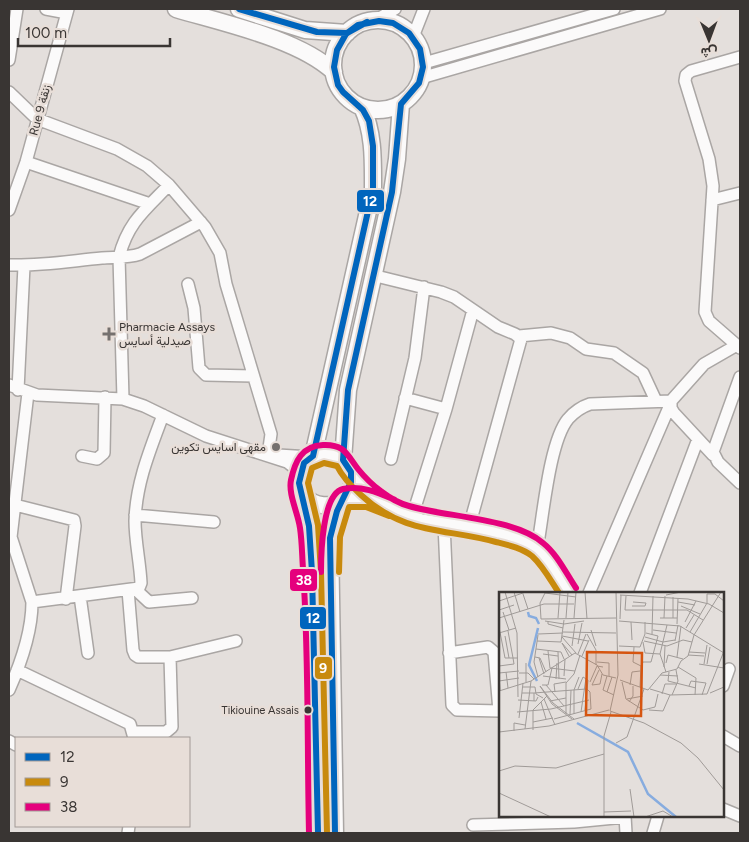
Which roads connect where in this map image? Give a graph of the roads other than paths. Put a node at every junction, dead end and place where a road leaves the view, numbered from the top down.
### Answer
1 (17, 9) edge
2 (46, 9) edge
3 (176, 9) edge
4 (238, 9) edge
5 (395, 9) edge
6 (424, 9) edge
7 (614, 9) edge
8 (660, 9) edge
9 (68, 11) edge
10 (376, 20) junction
11 (11, 22) edge
12 (347, 33) junction
13 (413, 36) junction
14 (740, 57) edge
15 (9, 60) edge
16 (422, 70) junction
17 (334, 72) junction
18 (9, 92) edge
19 (401, 104) junction
20 (362, 107) junction
21 (37, 119) junction
22 (26, 162) junction
23 (169, 185) junction
24 (740, 193) edge
25 (712, 200) junction
26 (150, 204) junction
27 (9, 210) edge
28 (201, 222) junction
29 (119, 257) junction
30 (9, 265) edge
31 (24, 266) junction
32 (372, 275) junction
33 (188, 284) dead end
34 (424, 288) junction
35 (473, 310) junction
36 (519, 336) junction
37 (739, 346) edge
38 (253, 376) junction
39 (740, 377) edge
40 (18, 389) edge
41 (105, 397) junction
42 (405, 398) junction
43 (123, 399) junction
44 (656, 401) junction
45 (671, 403) junction
46 (446, 410) junction
47 (163, 415) junction
48 (698, 439) junction
49 (268, 455) junction
50 (713, 455) junction
51 (82, 456) dead end
52 (312, 457) junction
53 (391, 460) dead end
54 (347, 467) junction
55 (300, 472) junction
56 (14, 473) edge
57 (740, 483) edge
58 (303, 495) junction
59 (343, 499) junction
60 (381, 502) junction
61 (15, 505) junction
62 (136, 515) junction
63 (412, 517) junction
64 (214, 522) dead end
65 (444, 524) junction
66 (469, 527) junction
67 (10, 537) edge
68 (537, 549) junction
69 (132, 590) junction
70 (568, 592) edge
71 (589, 592) edge
72 (640, 592) edge
73 (80, 596) junction
74 (192, 598) dead end
75 (66, 599) junction
76 (32, 602) junction
77 (236, 642) dead end
78 (88, 653) dead end
79 (449, 653) junction
80 (170, 657) junction
81 (729, 669) dead end
82 (18, 670) junction
83 (724, 683) edge
84 (9, 690) edge
85 (499, 701) edge
86 (499, 711) edge
87 (133, 735) edge
88 (724, 737) edge
89 (740, 746) edge
90 (724, 809) edge
91 (740, 816) edge
92 (621, 817) edge
93 (625, 817) edge
94 (658, 817) edge
95 (521, 819) edge
96 (473, 825) dead end
97 (574, 828) edge
98 (318, 833) edge
99 (335, 833) edge
100 (626, 833) edge
101 (653, 833) edge

1 - 11 street
2 - 9 street
3 - 17 highway
4 - 12 highway
5 - 10 street
6 - 13 street
7 - 16 street
8 - 16 street
9 - 21 street, Rue 9 زنقة
10 - 12 highway
10 - 13 highway
11 - 15 street
12 - 17 highway
13 - 16 highway
14 - 25 street
16 - 19 highway
17 - 20 highway
18 - 21 street
19 - 20 highway
19 - 32 highway
20 - 52 highway
21 - 22 street, Rue 9 زنقة
21 - 23 street
22 - 26 street
22 - 27 street, Rue 9 زنقة
23 - 26 street
23 - 28 street
24 - 25 street
25 - 37 street
26 - 29 street
28 - 29 street
28 - 38 street
29 - 31 street
29 - 43 street
30 - 31 street
31 - 40 street
32 - 34 street
32 - 54 highway
33 - 38 street
34 - 35 street
34 - 42 street
35 - 36 street
35 - 46 street
36 - 44 street
36 - 66 street
37 - 45 street
38 - 49 street
39 - 50 street
40 - 41 street
40 - 56 street
41 - 43 street
41 - 51 street
42 - 46 street
42 - 53 street
43 - 47 street
44 - 45 street
44 - 68 street
45 - 48 street
45 - 71 street
46 - 63 street
47 - 49 street
47 - 62 street
48 - 50 street
48 - 72 street
49 - 52 street
49 - 55 street
50 - 57 street
52 - 54 highway
52 - 55 highway
54 - 59 highway
54 - 60 street
55 - 58 highway
56 - 61 street
58 - 59 highway
58 - 98 highway
59 - 60 street
59 - 99 highway
60 - 63 street
61 - 67 street
61 - 75 street
62 - 64 street
62 - 69 street
63 - 65 street
65 - 66 street
65 - 79 street
66 - 68 street
67 - 76 street
68 - 70 street
69 - 73 street
69 - 74 street
69 - 80 street
73 - 75 street
73 - 78 street
75 - 76 street
76 - 82 street
77 - 80 street
79 - 85 street
79 - 86 street
80 - 87 street
81 - 83 street
82 - 84 street
82 - 87 street
88 - 89 street
90 - 91 street
92 - 97 street
93 - 100 street
94 - 101 street
95 - 96 street
95 - 97 street

